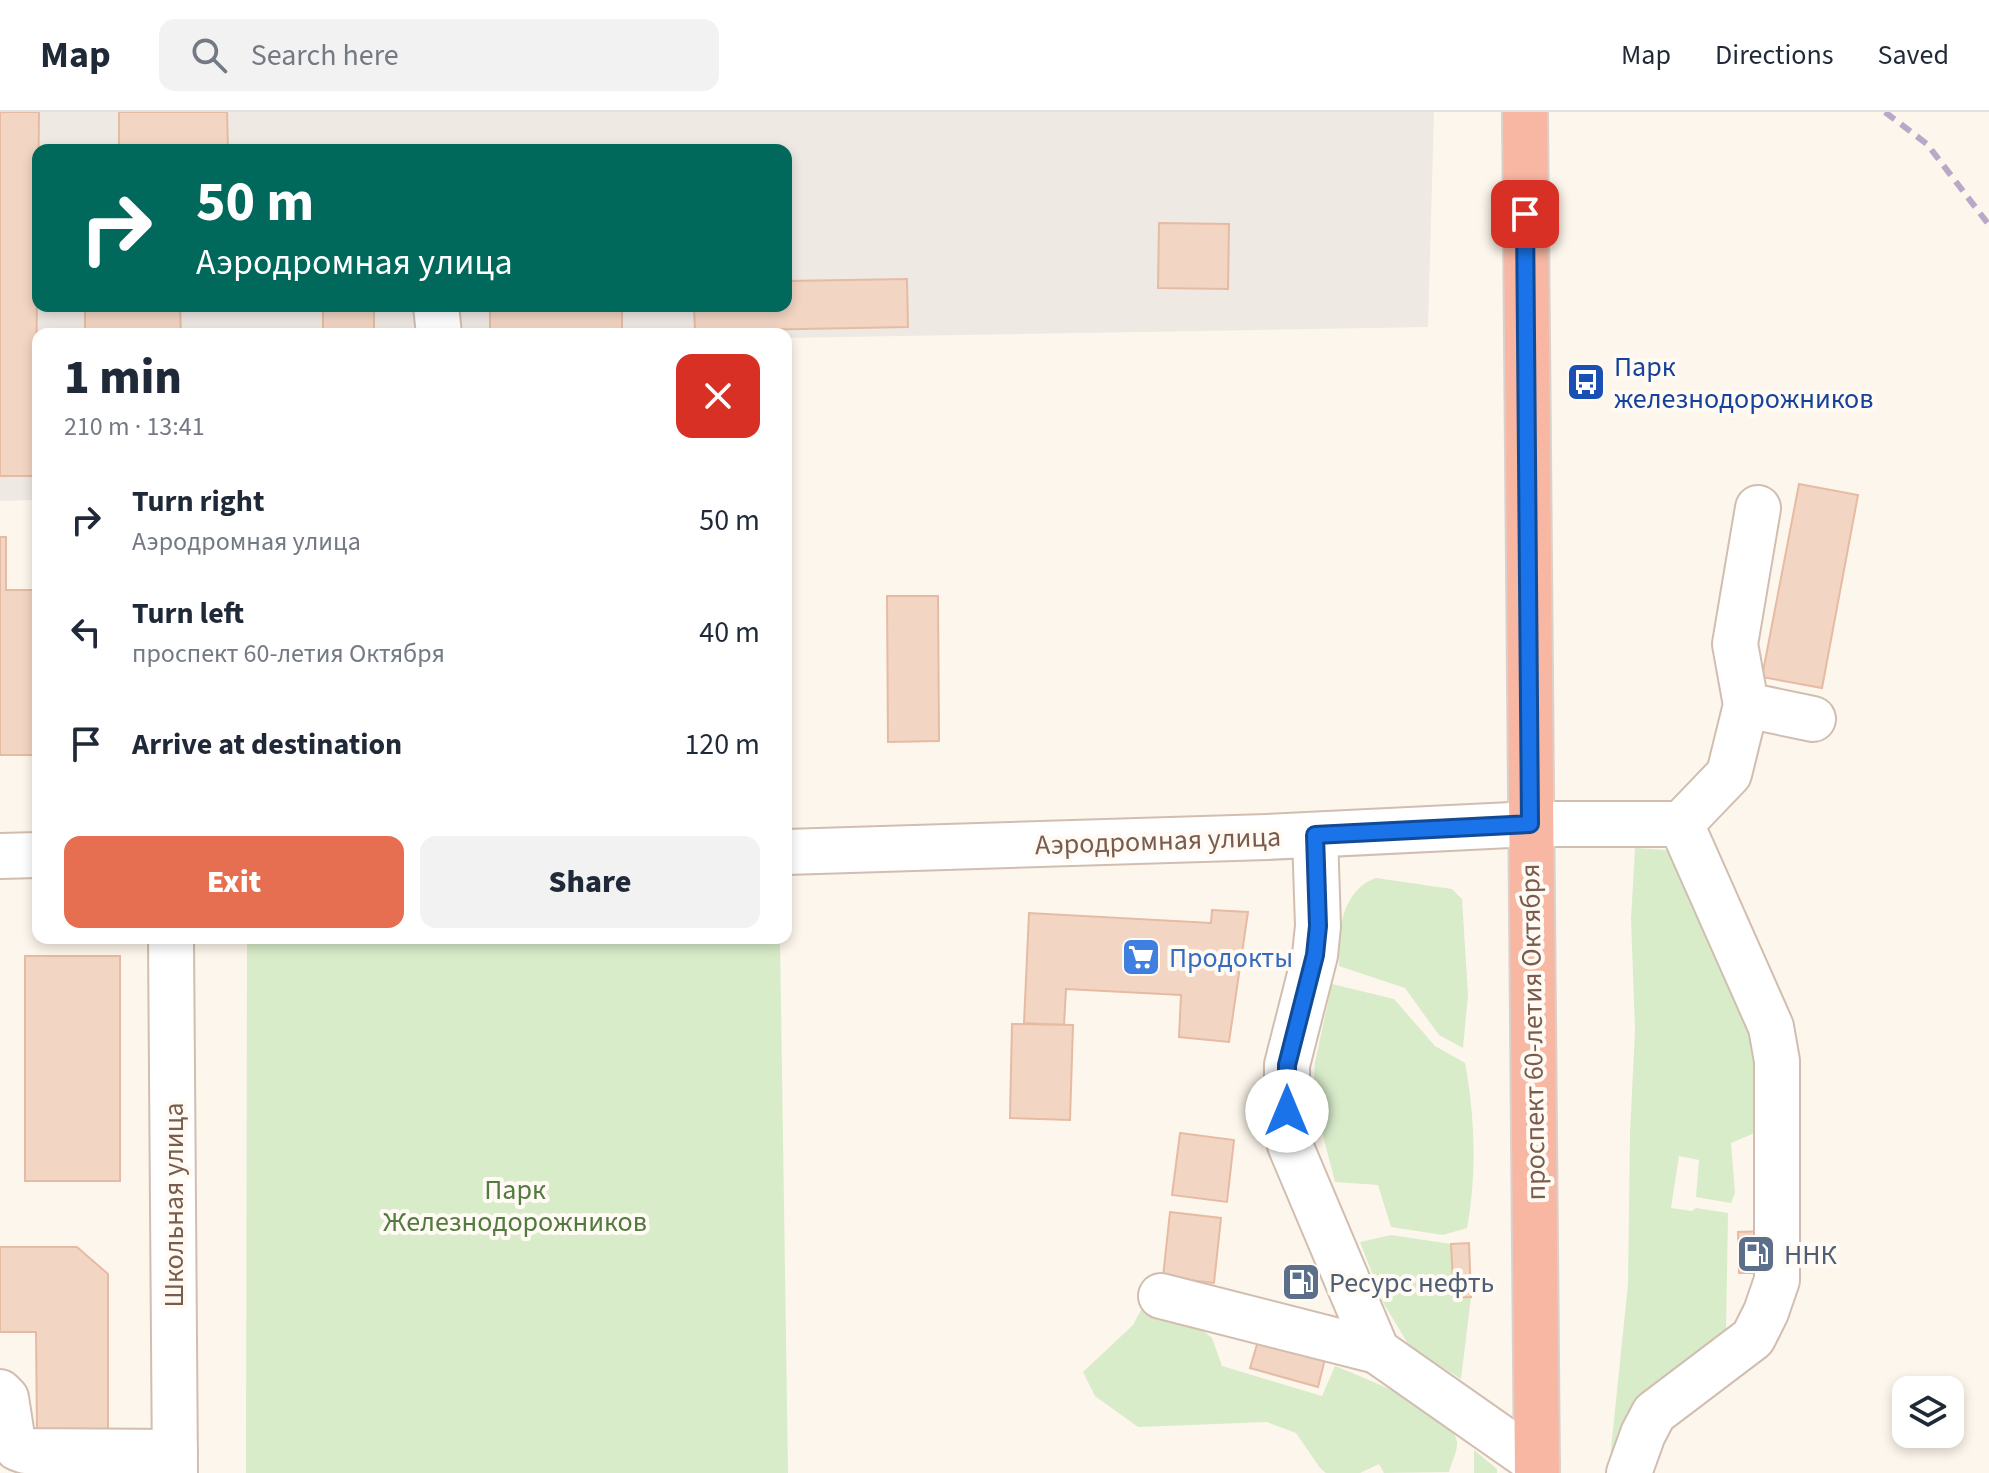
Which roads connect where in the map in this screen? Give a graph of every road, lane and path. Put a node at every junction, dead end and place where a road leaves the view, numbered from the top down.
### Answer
1 (1525, 112) edge
2 (1758, 508) dead end
3 (1746, 705) junction
4 (1813, 719) dead end
5 (1530, 824) junction
6 (1681, 824) junction
7 (1315, 835) junction
8 (792, 852) edge
9 (32, 855) edge
10 (0, 856) edge
11 (171, 944) edge
12 (1161, 1296) dead end
13 (1377, 1351) junction
14 (0, 1392) edge
15 (175, 1462) edge
16 (1537, 1468) edge
17 (1629, 1473) edge

1 - 5 highway, проспект 60-летия Октября
2 - 3 street
3 - 4 street
3 - 6 street
5 - 6 street, Аэродромная улица
5 - 7 street, Аэродромная улица
5 - 16 highway, проспект 60-летия Октября
6 - 17 street
7 - 8 street, Аэродромная улица
7 - 13 street
9 - 10 street
11 - 15 street, Школьная улица
12 - 13 street
13 - 16 street
14 - 15 street

